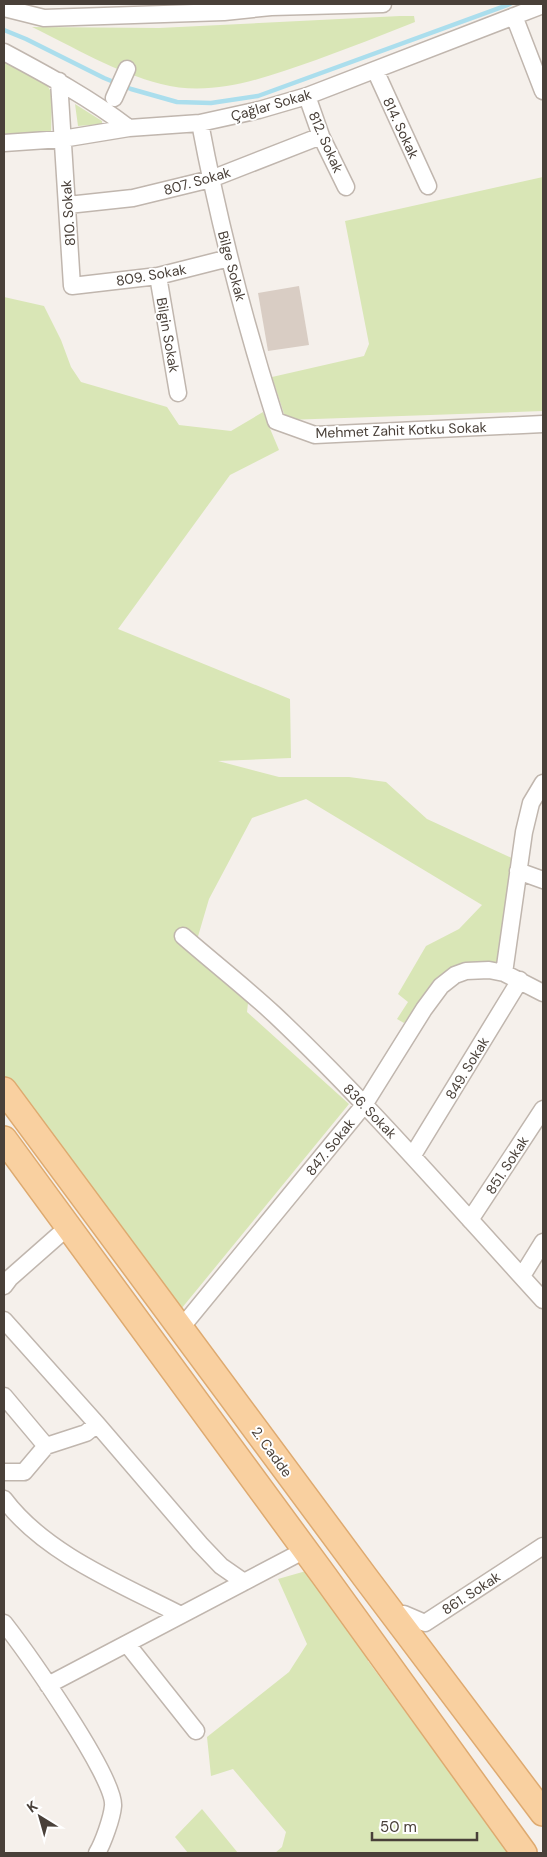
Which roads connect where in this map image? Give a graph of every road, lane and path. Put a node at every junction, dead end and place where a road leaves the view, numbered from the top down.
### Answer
1 (383, 4) edge
2 (543, 5) edge
3 (271, 6) edge
4 (4, 8) edge
5 (514, 16) junction
6 (4, 52) edge
7 (127, 69) dead end
8 (375, 70) junction
9 (59, 81) junction
10 (543, 91) edge
11 (306, 96) junction
12 (114, 98) dead end
13 (200, 123) junction
14 (129, 128) junction
15 (321, 136) junction
16 (62, 139) junction
17 (4, 142) edge
18 (211, 180) junction
19 (428, 186) dead end
20 (346, 187) dead end
21 (68, 205) junction
22 (229, 258) junction
23 (158, 276) junction
24 (72, 286) joint
25 (178, 393) dead end
26 (272, 407) joint
27 (543, 424) edge
28 (543, 783) edge
29 (538, 801) edge
30 (518, 871) junction
31 (543, 880) edge
32 (183, 936) dead end
33 (504, 973) junction
34 (520, 980) junction
35 (543, 993) edge
36 (4, 1090) edge
37 (364, 1105) junction
38 (543, 1109) edge
39 (4, 1138) edge
40 (413, 1155) junction
41 (470, 1220) junction
42 (69, 1226) junction
43 (543, 1242) edge
44 (522, 1276) junction
45 (4, 1286) edge
46 (543, 1300) edge
47 (4, 1320) edge
48 (181, 1328) junction
49 (4, 1396) edge
50 (98, 1424) junction
51 (46, 1446) junction
52 (4, 1472) edge
53 (4, 1499) edge
54 (543, 1546) edge
55 (305, 1550) junction
56 (244, 1582) junction
57 (181, 1615) junction
58 (396, 1618) junction
59 (4, 1623) edge
60 (127, 1644) junction
61 (48, 1685) junction
62 (196, 1730) dead end
63 (543, 1813) edge
64 (97, 1853) edge
65 (524, 1853) edge

1 - 3 street
2 - 5 street, Çağlar Sokak
3 - 4 street
5 - 8 street, Çağlar Sokak
5 - 10 street
6 - 9 street
7 - 12 street
8 - 11 street, Çağlar Sokak
8 - 19 street, 814. Sokak
9 - 14 street
9 - 16 street, 810. Sokak
11 - 13 street, Çağlar Sokak
11 - 15 street, 812. Sokak
13 - 14 street, Çağlar Sokak
13 - 18 street, Bilge Sokak
14 - 16 street, Çağlar Sokak
15 - 18 street, 807. Sokak
15 - 20 street, 812. Sokak
16 - 17 street, Çağlar Sokak
16 - 21 street, 810. Sokak
18 - 21 street, 807. Sokak
18 - 22 street, Bilge Sokak
21 - 24 street, 810. Sokak
22 - 23 street, 809. Sokak
22 - 26 street, Bilge Sokak
23 - 24 street, 809. Sokak
23 - 25 street, Bilgin Sokak
26 - 27 street, Mehmet Zahit Kotku Sokak
28 - 29 street
29 - 30 street
30 - 31 street
30 - 33 street
32 - 37 street, 836. Sokak
33 - 34 street, 847. Sokak
33 - 37 street, 847. Sokak
34 - 35 street, 847. Sokak
34 - 40 street, 849. Sokak
36 - 48 main road, 2. Cadde
37 - 40 street, 836. Sokak
37 - 48 street, 847. Sokak
38 - 41 street, 851. Sokak
39 - 42 main road
40 - 41 street, 836. Sokak
41 - 44 street, 836. Sokak
42 - 45 street
42 - 55 main road
43 - 44 street
44 - 46 street, 836. Sokak
47 - 50 street
48 - 58 main road, 2. Cadde
49 - 51 street
50 - 51 street
50 - 56 street
51 - 52 street
53 - 57 street
54 - 58 street, 861. Sokak
55 - 56 street
55 - 65 main road
56 - 57 street
57 - 60 street
58 - 63 main road, 2. Cadde
59 - 61 street
60 - 61 street
60 - 62 street
61 - 64 street

